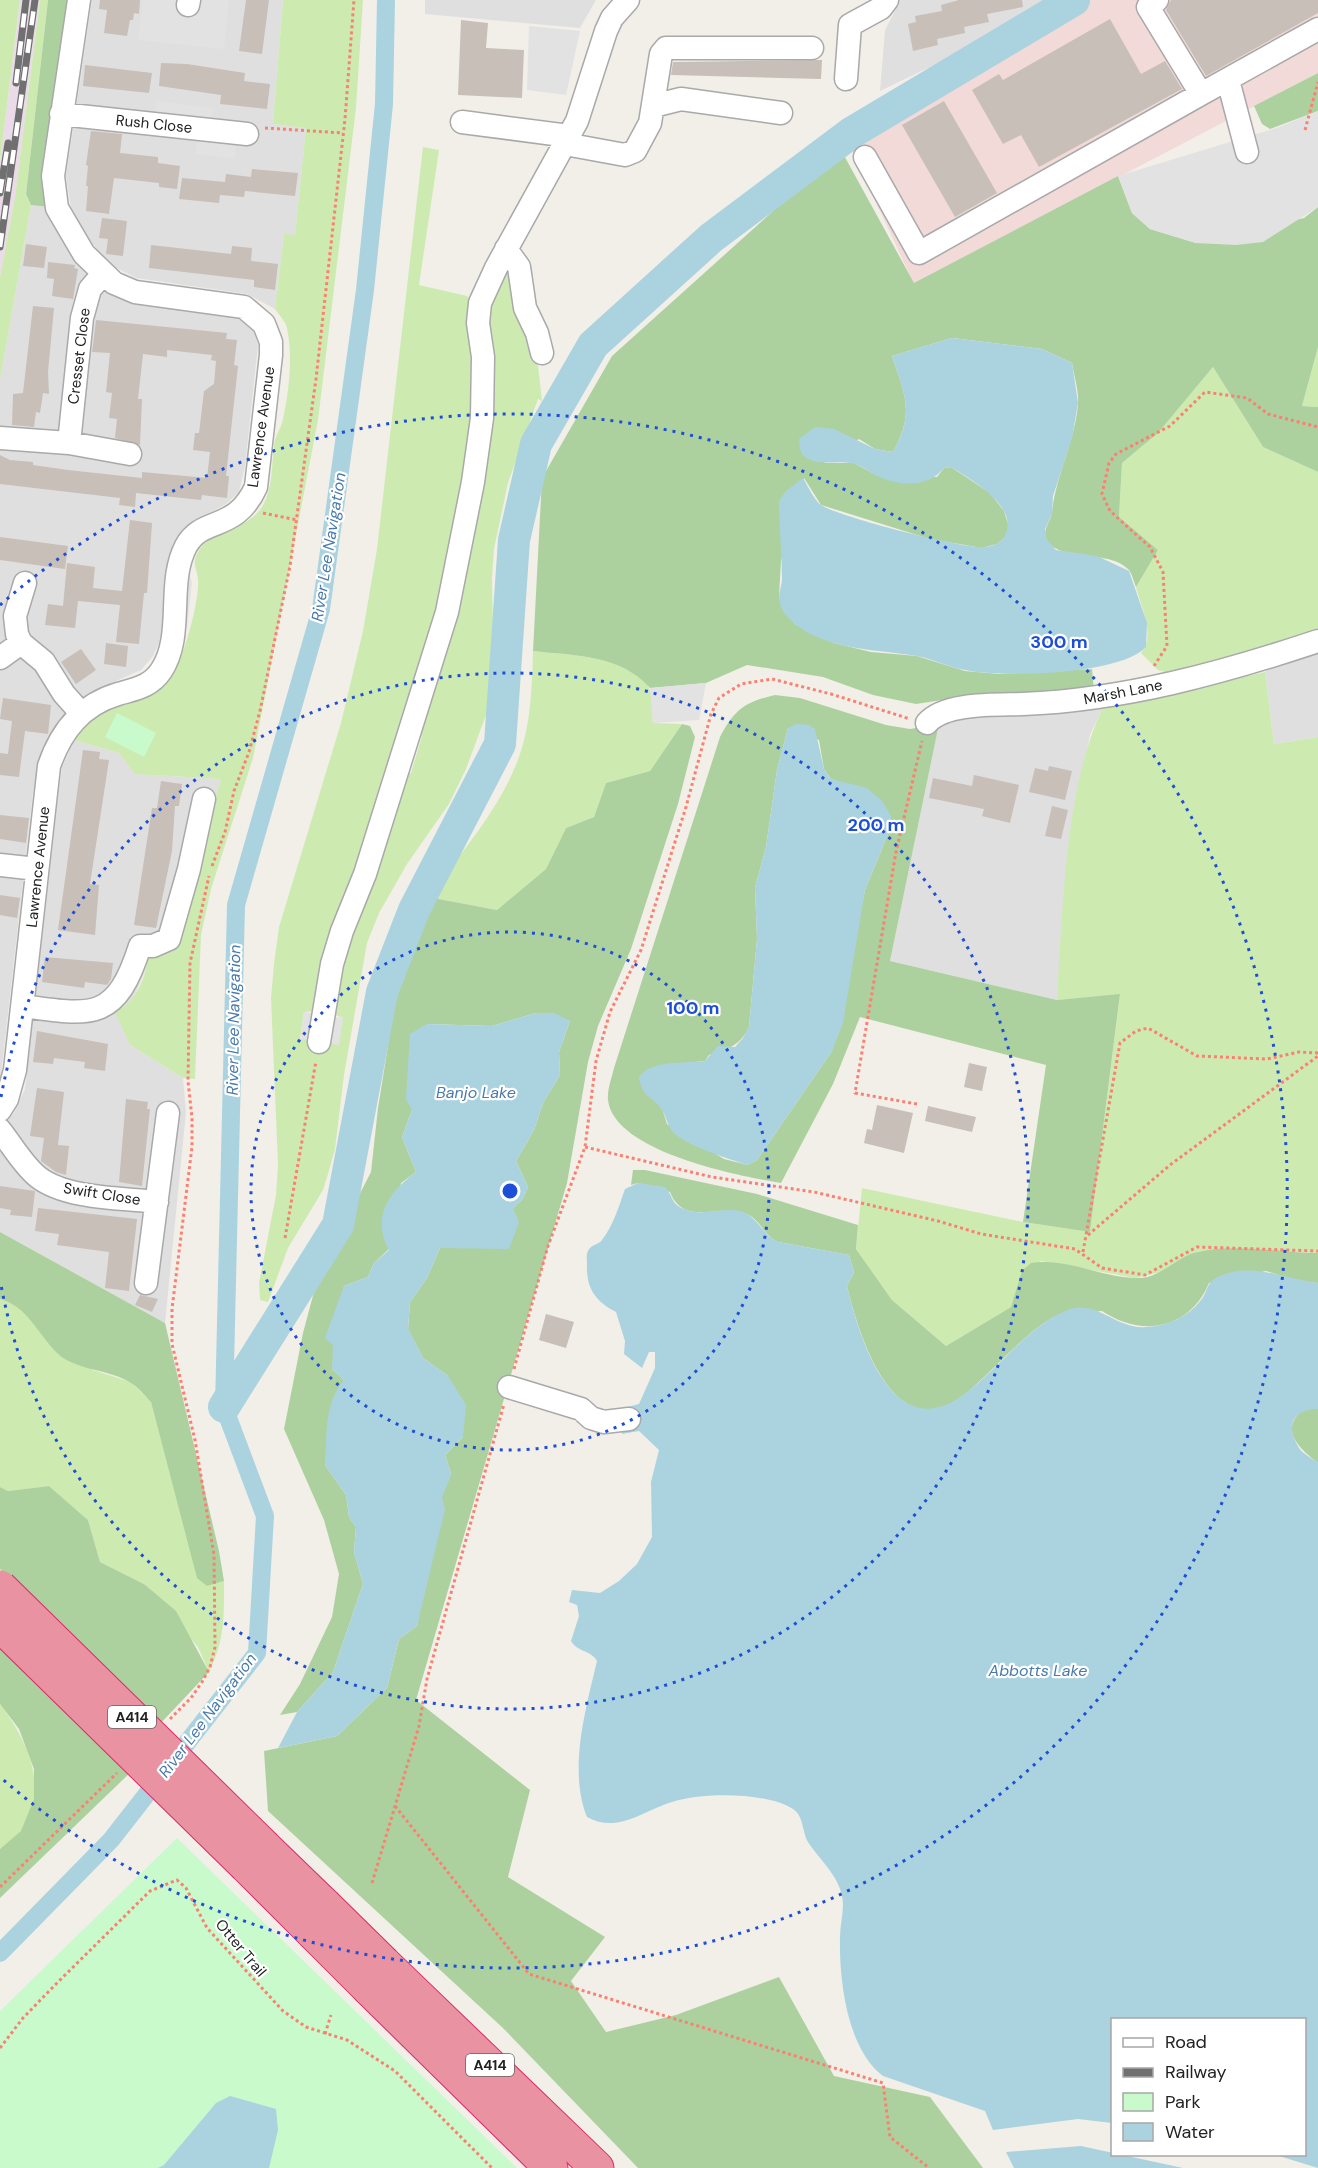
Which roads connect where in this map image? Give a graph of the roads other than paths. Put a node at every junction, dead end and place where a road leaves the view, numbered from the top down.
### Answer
1 (79, 0) edge
2 (628, 0) edge
3 (887, 0) edge
4 (1157, 0) edge
5 (1318, 29) edge
6 (812, 48) dead end
7 (1234, 77) junction
8 (846, 79) dead end
9 (1201, 94) junction
10 (653, 106) junction
11 (781, 113) dead end
12 (61, 114) junction
13 (462, 122) dead end
14 (247, 134) road end
15 (567, 140) junction
16 (1247, 152) dead end
17 (865, 157) dead end
18 (506, 249) junction
19 (103, 274) junction
20 (542, 353) dead end
21 (0, 438) edge
22 (69, 443) junction
23 (130, 454) dead end
24 (25, 583) dead end
25 (1318, 641) edge
26 (21, 643) junction
27 (0, 658) edge
28 (81, 713) junction
29 (927, 723) road end
30 (204, 799) dead end
31 (0, 865) edge
32 (37, 869) junction
33 (22, 1006) junction
34 (319, 1042) road end
35 (0, 1110) edge
36 (168, 1113) dead end
37 (0, 1130) edge
38 (157, 1202) junction
39 (146, 1283) dead end
40 (509, 1387) road end
41 (629, 1419) dead end
42 (0, 1587) edge
43 (0, 1625) edge
44 (255, 1856) junction
45 (377, 1976) junction
46 (551, 2168) edge
47 (597, 2168) edge

1 - 12 street, Lawrence Avenue
2 - 15 street
3 - 8 street
4 - 9 street
5 - 7 street
6 - 10 street
7 - 9 street
7 - 16 street
9 - 17 street
10 - 11 street
10 - 15 street
12 - 14 street, Rush Close
12 - 19 street, Lawrence Avenue
13 - 15 street
15 - 18 street
18 - 20 street
18 - 34 street
19 - 22 street, Cresset Close
19 - 28 street, Lawrence Avenue
21 - 22 street
22 - 23 street
24 - 26 street
25 - 29 street, Marsh Lane
26 - 27 street
26 - 28 street
28 - 32 street, Lawrence Avenue
30 - 33 street
31 - 32 street
32 - 33 street, Lawrence Avenue
33 - 35 street, Lawrence Avenue
36 - 38 street
37 - 38 street, Swift Close
38 - 39 street
40 - 41 street
42 - 44 highway, A414, bridge
43 - 44 highway, A414, bridge
44 - 45 highway, A414, bridge
45 - 46 highway, A414
45 - 47 highway, A414

